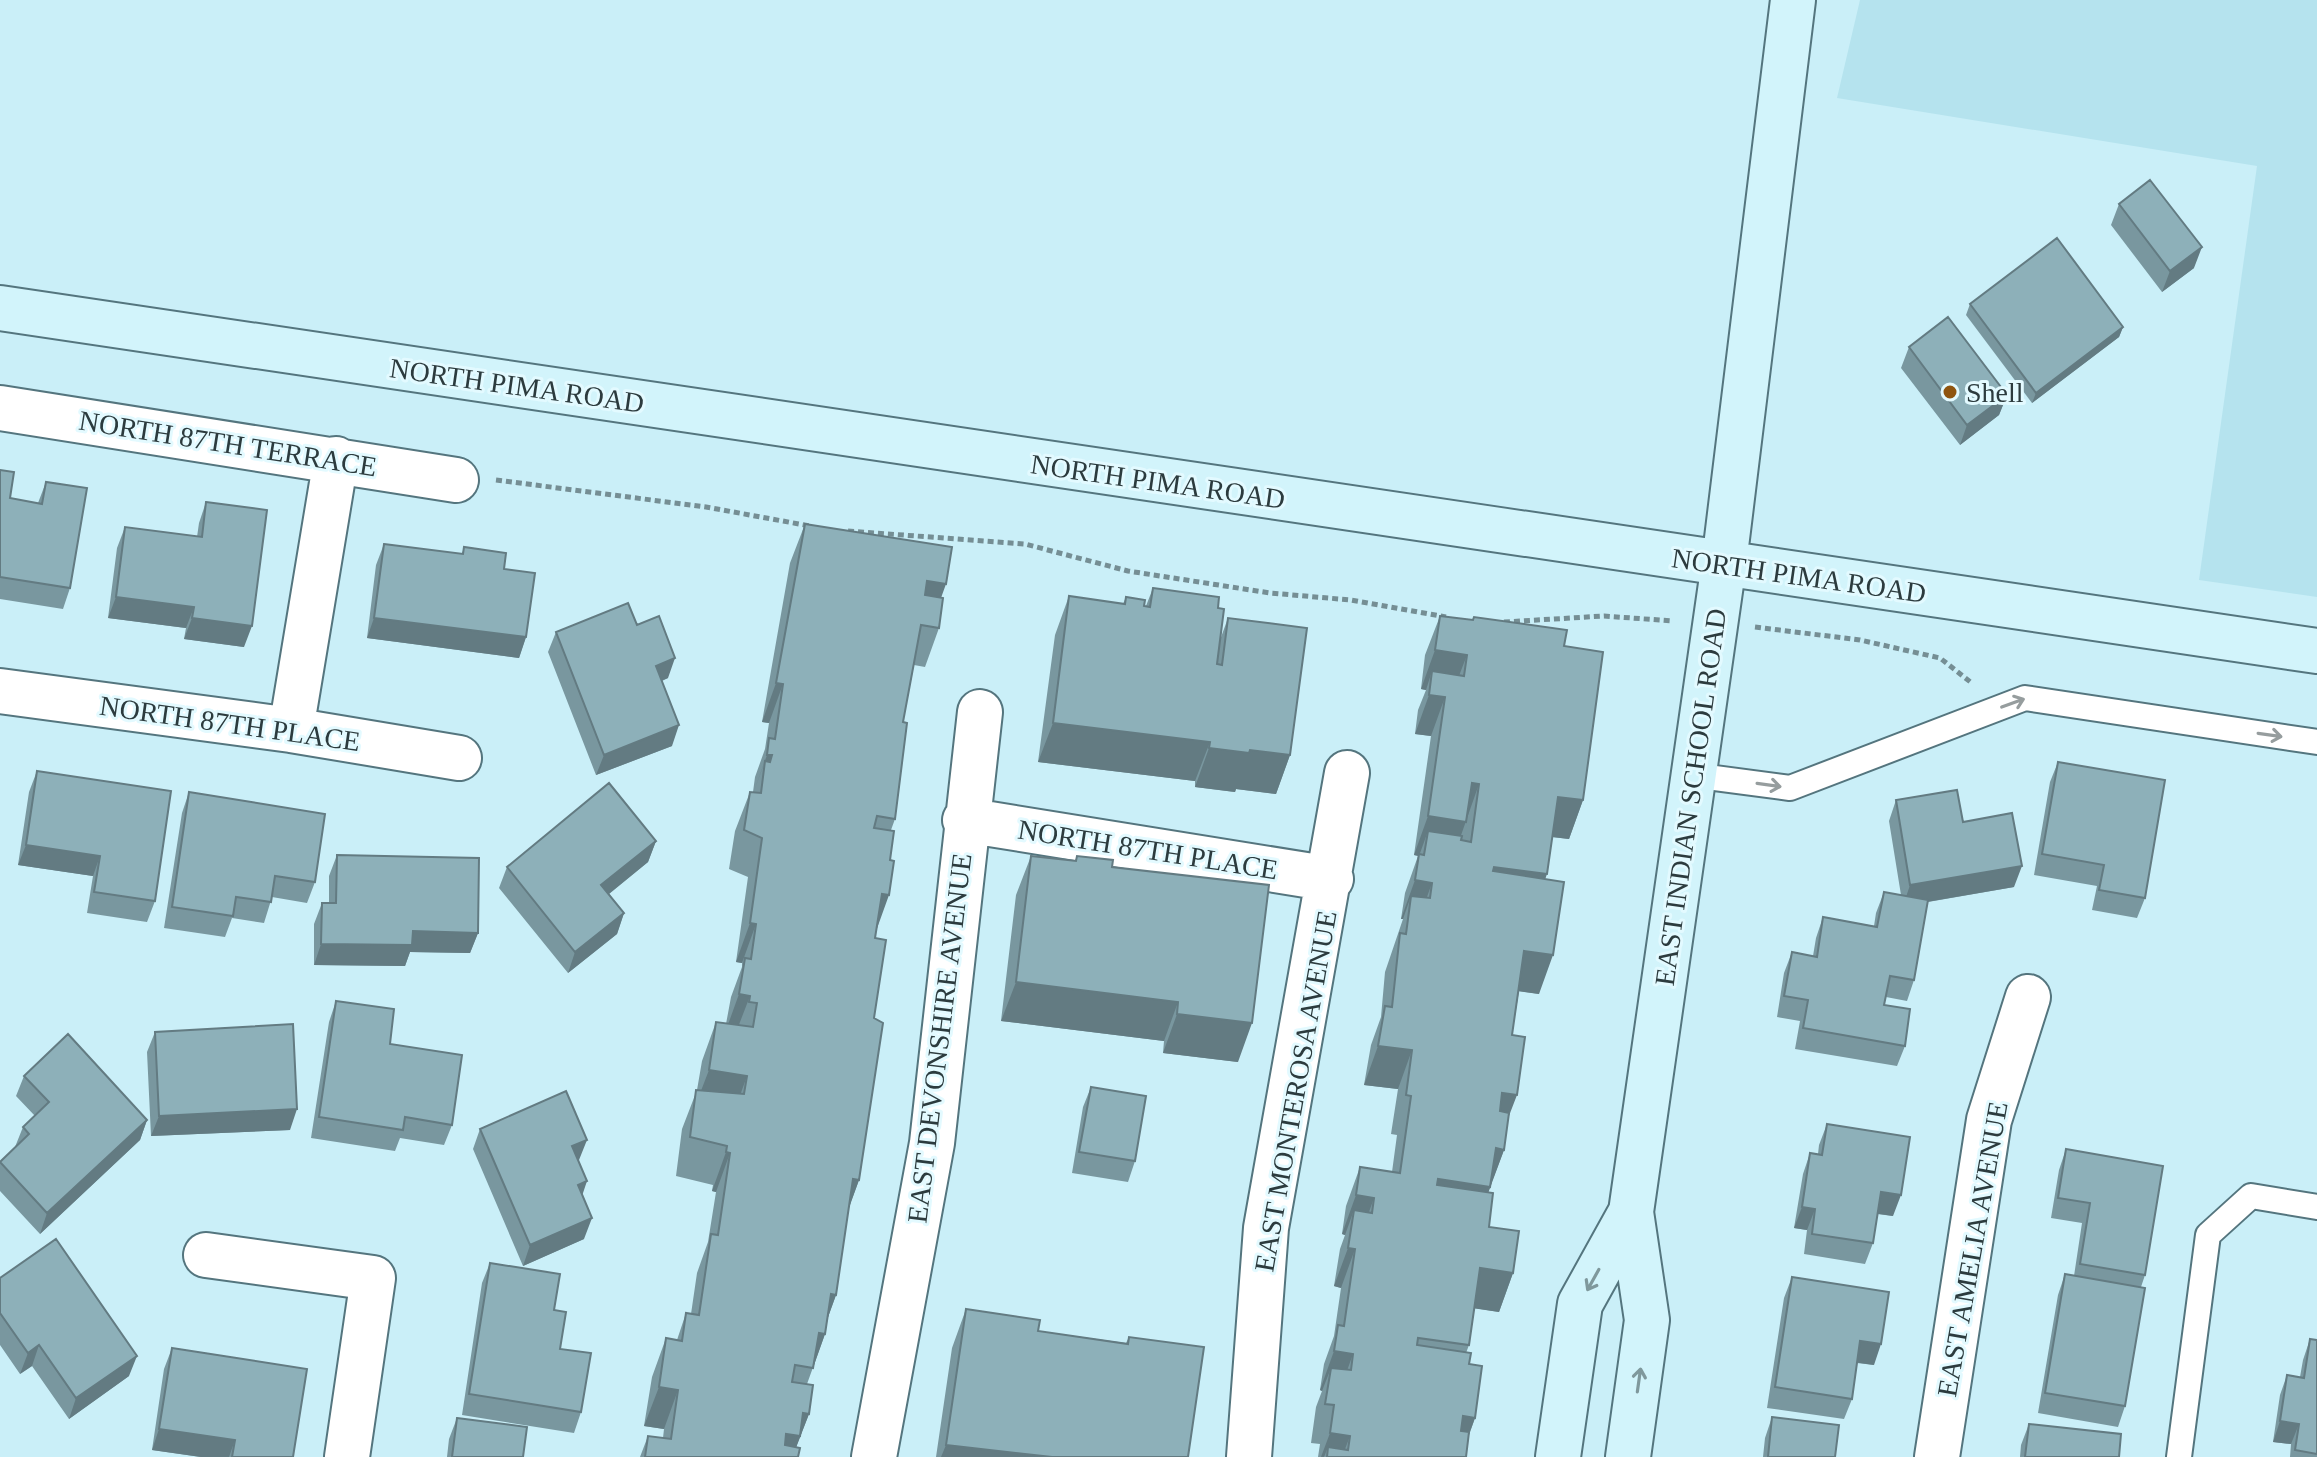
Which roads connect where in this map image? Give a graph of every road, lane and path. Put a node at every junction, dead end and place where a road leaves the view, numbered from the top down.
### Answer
1 (1793, 0) edge
2 (0, 308) edge
3 (0, 408) edge
4 (336, 459) junction
5 (456, 480) joint
6 (821, 527) edge
7 (833, 529) edge
8 (1724, 563) junction
9 (1626, 617) dead end
10 (1453, 618) edge
11 (1498, 622) edge
12 (1799, 630) dead end
13 (2317, 651) edge
14 (0, 691) edge
15 (2003, 707) junction
16 (980, 712) dead end
17 (291, 730) junction
18 (2317, 742) edge
19 (459, 758) dead end
20 (1347, 773) dead end
21 (1692, 775) junction
22 (965, 820) junction
23 (1331, 879) junction
24 (2028, 997) dead end
25 (2317, 1207) edge
26 (1631, 1212) junction
27 (206, 1255) dead end
28 (347, 1457) edge
29 (874, 1457) edge
30 (1249, 1457) edge
31 (1558, 1457) edge
32 (1628, 1457) edge
33 (1937, 1457) edge
34 (2179, 1457) edge

1 - 8 main road, EAST INDIAN SCHOOL ROAD
2 - 8 main road, NORTH PIMA ROAD
3 - 4 street, NORTH 87TH TERRACE
4 - 5 street, NORTH 87TH TERRACE
4 - 17 street
5 - 6 path
7 - 10 path
8 - 13 main road, NORTH PIMA ROAD
8 - 21 main road, EAST INDIAN SCHOOL ROAD
9 - 11 path
12 - 15 path
14 - 17 street, NORTH 87TH PLACE
15 -> 18 lane
21 -> 15 lane
16 - 22 street, EAST DEVONSHIRE AVENUE
17 - 19 street, NORTH 87TH PLACE
20 - 23 street, EAST MONTEROSA AVENUE
21 - 26 main road, EAST INDIAN SCHOOL ROAD
22 - 23 street, NORTH 87TH PLACE
22 - 29 street, EAST DEVONSHIRE AVENUE
23 - 30 street, EAST MONTEROSA AVENUE
24 - 33 street, EAST AMELIA AVENUE
25 - 34 lane
26 -> 31 main road, EAST INDIAN SCHOOL ROAD
32 -> 26 main road, EAST INDIAN SCHOOL ROAD
27 - 28 street

